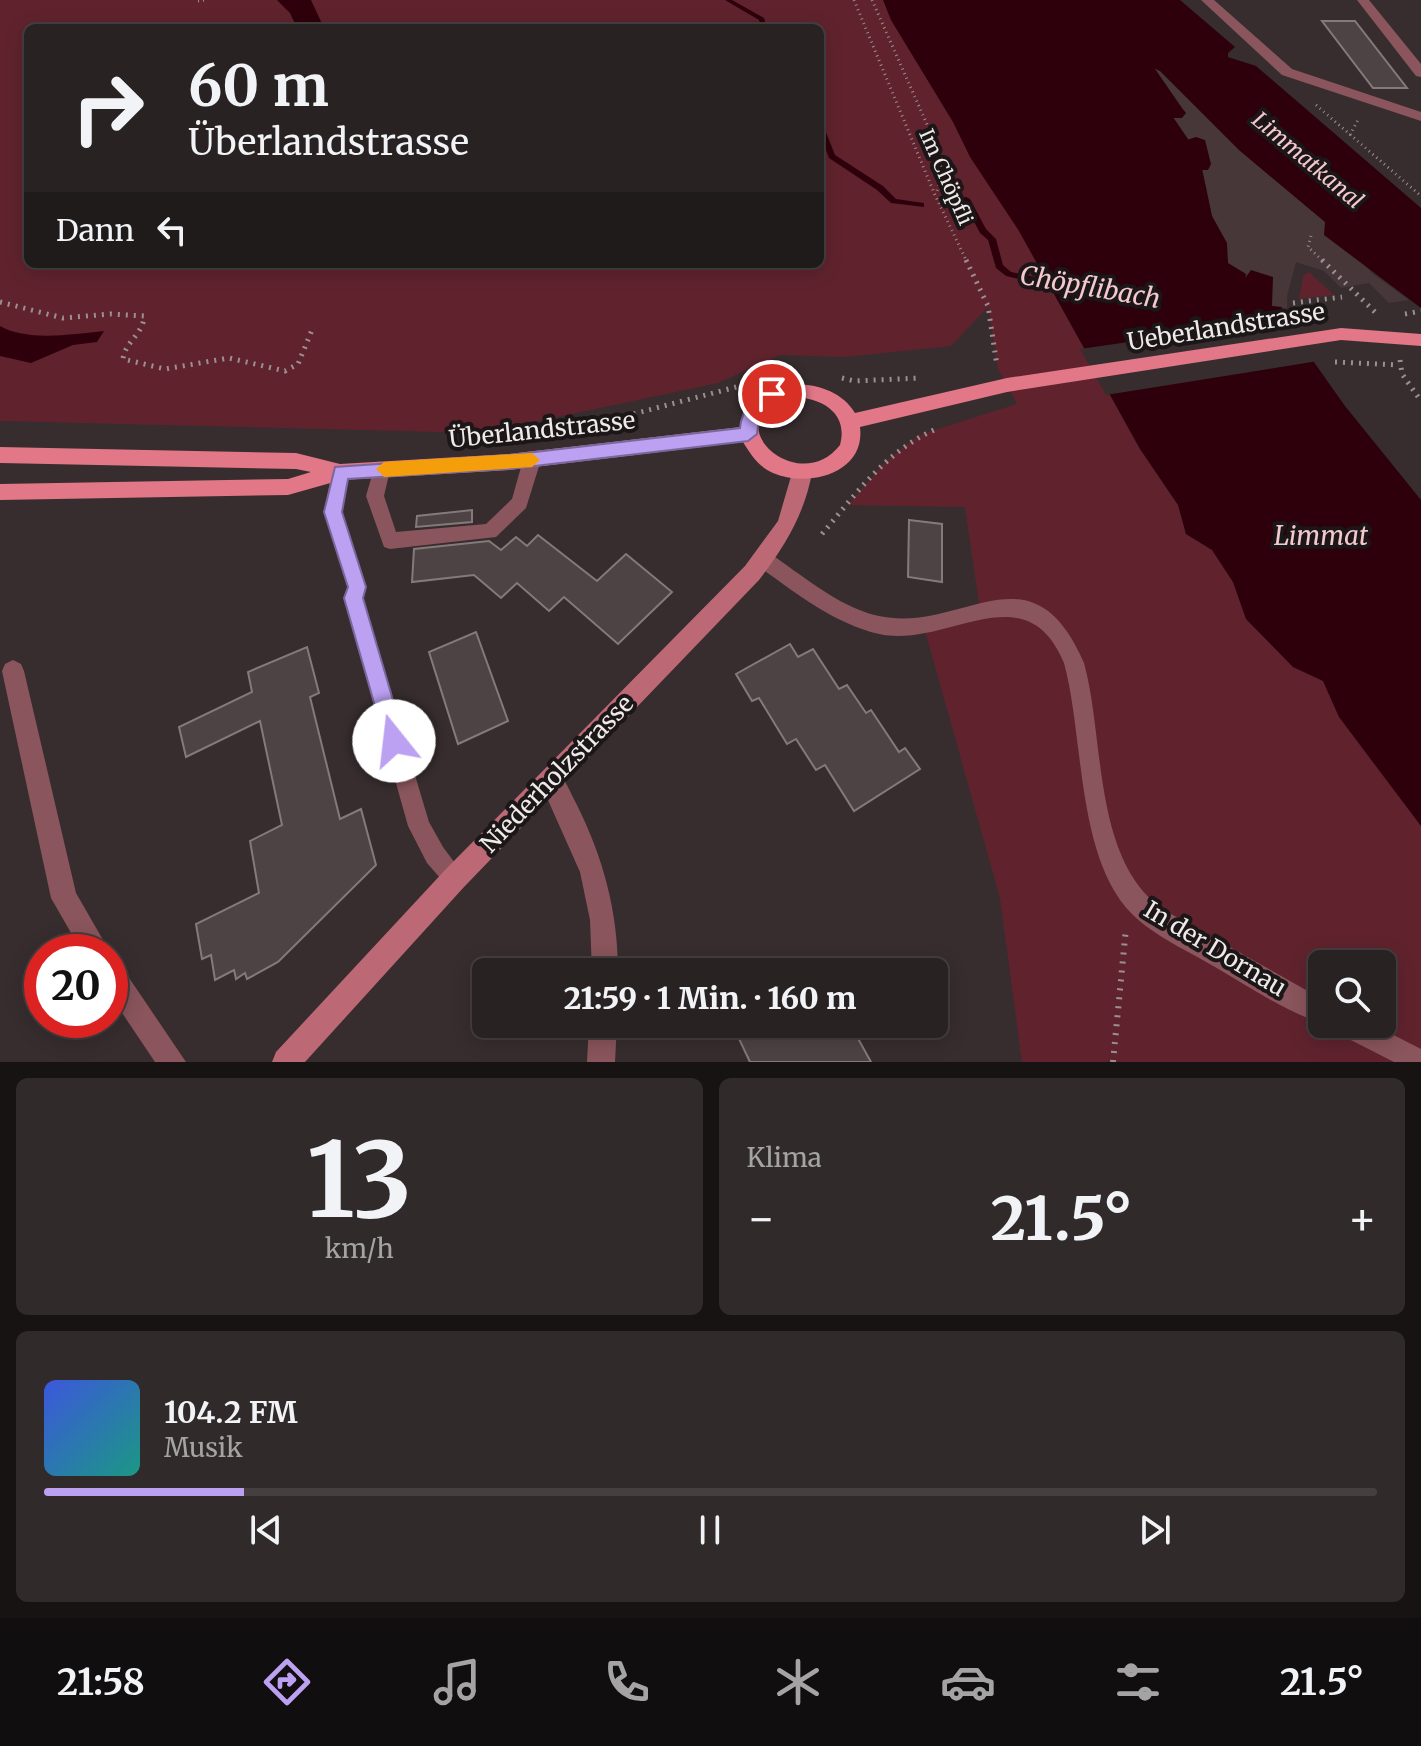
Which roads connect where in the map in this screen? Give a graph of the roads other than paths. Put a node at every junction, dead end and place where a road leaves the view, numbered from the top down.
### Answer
1 (1207, 0) edge
2 (1363, 0) edge
3 (1421, 73) edge
4 (1421, 117) edge
5 (1421, 340) edge
6 (850, 422) junction
7 (748, 434) junction
8 (0, 455) edge
9 (532, 460) junction
10 (381, 470) junction
11 (341, 472) junction
12 (802, 473) junction
13 (0, 492) edge
14 (763, 559) junction
15 (13, 671) dead end
16 (551, 780) junction
17 (455, 878) junction
18 (86, 934) edge
19 (604, 958) edge
20 (128, 998) edge
21 (1308, 1005) edge
22 (602, 1038) edge
23 (1373, 1038) edge
24 (172, 1062) edge
25 (286, 1062) edge
26 (601, 1062) edge
27 (1420, 1062) edge

1 - 4 street
2 - 3 street
5 - 6 main road, Ueberlandstrasse
6 - 7 main road
6 - 12 main road
7 - 9 main road, Überlandstrasse
7 - 12 main road
8 - 11 main road, Überlandstrasse
9 - 10 main road, Überlandstrasse
9 - 10 lane
10 - 11 main road, Überlandstrasse
11 - 13 main road, Überlandstrasse
11 - 17 lane
12 - 14 main road, Niederholzstrasse
14 - 16 main road, Niederholzstrasse
14 - 21 lane, In der Dornau
15 - 18 street
16 - 17 main road, Niederholzstrasse
16 - 19 street
17 - 25 main road, Niederholzstrasse
20 - 24 street
22 - 26 street
23 - 27 lane

